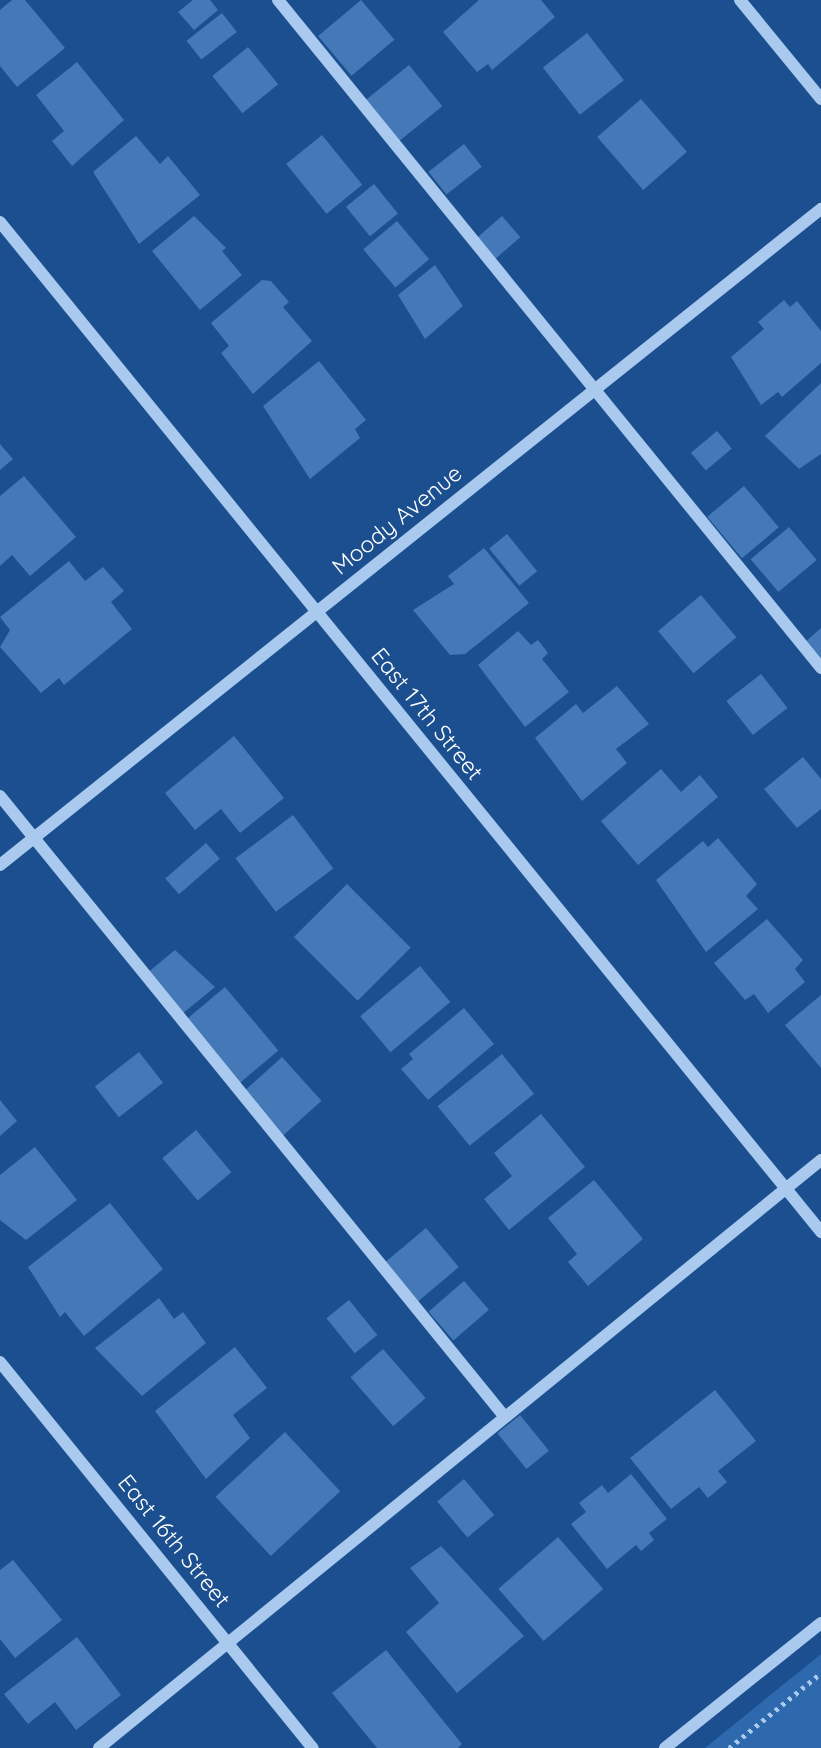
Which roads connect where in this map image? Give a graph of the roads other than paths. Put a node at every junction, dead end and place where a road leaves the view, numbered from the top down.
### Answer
1 (278, 0) edge
2 (740, 0) edge
3 (821, 99) edge
4 (821, 209) edge
5 (0, 222) edge
6 (593, 388) junction
7 (317, 611) junction
8 (821, 668) edge
9 (0, 796) edge
10 (34, 836) junction
11 (0, 865) edge
12 (821, 1160) edge
13 (785, 1188) junction
14 (821, 1232) edge
15 (0, 1362) edge
16 (504, 1416) junction
17 (821, 1623) edge
18 (229, 1642) junction
19 (99, 1748) edge
20 (313, 1748) edge
21 (664, 1748) edge

1 - 6 street
2 - 3 street
4 - 6 street, Moody Avenue
5 - 7 street, East 17th Street
6 - 7 street, Moody Avenue
6 - 8 street
7 - 10 street, Moody Avenue
7 - 13 street, East 17th Street
9 - 10 street
10 - 11 street, Moody Avenue
10 - 16 street
12 - 13 street
13 - 14 street, East 17th Street
13 - 16 street
15 - 18 street, East 16th Street
16 - 18 street
17 - 21 street
18 - 19 street
18 - 20 street, East 16th Street

